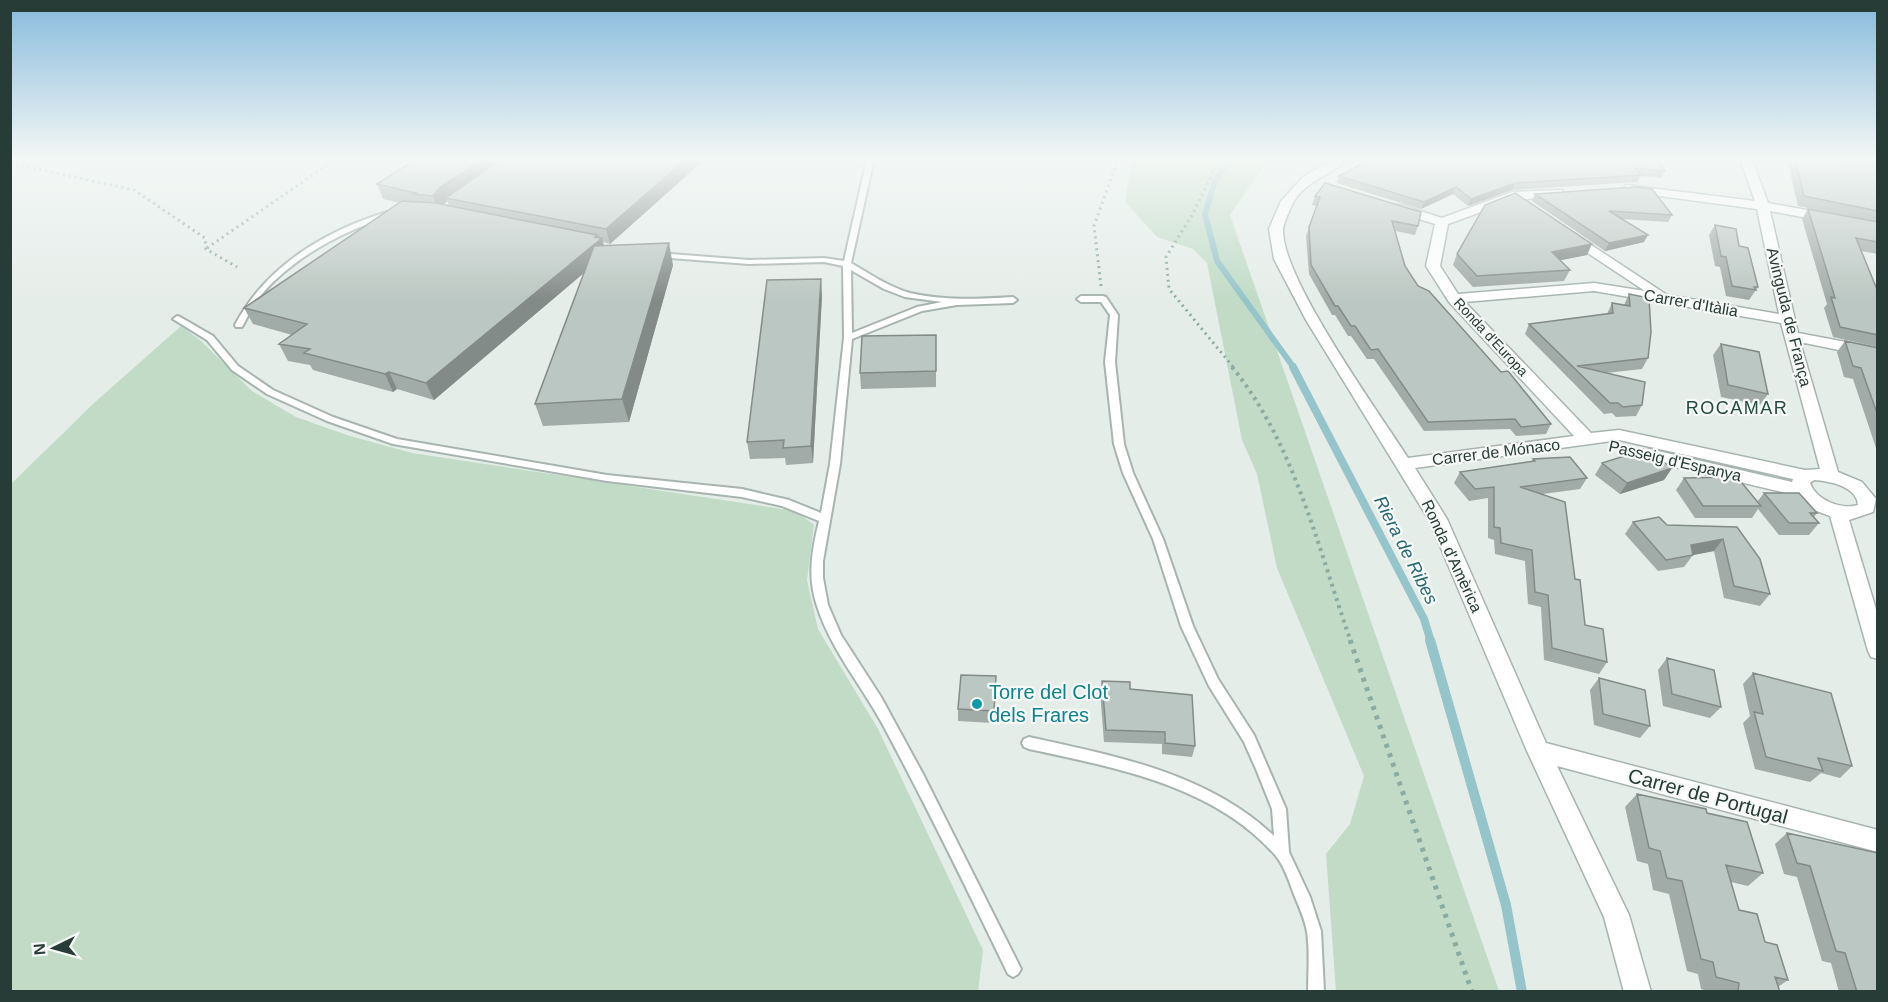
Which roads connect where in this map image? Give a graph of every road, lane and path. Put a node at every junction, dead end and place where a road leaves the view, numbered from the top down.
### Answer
1 (157, 206) edge
2 (268, 206) edge
3 (860, 206) edge
4 (1100, 206) edge
5 (1197, 206) edge
6 (1285, 206) edge
7 (1391, 206) edge
8 (1484, 206) edge
9 (1528, 206) edge
10 (1763, 206) joint
11 (1531, 208) edge
12 (397, 213) edge
13 (1442, 222) junction
14 (1878, 227) edge
15 (1559, 228) edge
16 (206, 249) junction
17 (646, 254) edge
18 (1607, 260) junction
19 (847, 264) junction
20 (237, 267) dead end
21 (1594, 286) junction
22 (1665, 298) junction
23 (1081, 299) dead end
24 (1102, 299) junction
25 (1454, 299) junction
26 (1013, 300) dead end
27 (957, 302) junction
28 (177, 319) dead end
29 (1789, 320) junction
30 (238, 325) dead end
31 (1791, 336) junction
32 (848, 338) junction
33 (1878, 352) edge
34 (1588, 440) junction
35 (1405, 464) junction
36 (1830, 475) junction
37 (1804, 484) junction
38 (1872, 503) edge
39 (1839, 512) junction
40 (825, 519) junction
41 (1878, 651) edge
42 (1029, 743) dead end
43 (1538, 751) junction
44 (1878, 841) edge
45 (1282, 854) junction
46 (1013, 969) dead end
47 (1316, 992) edge
48 (1472, 992) edge
49 (1638, 992) edge

1 - 16 path
2 - 16 path
3 - 19 lane
4 - 24 path
5 - 48 path
6 - 35 street, Ronda d'Amèrica
7 - 13 street
8 - 13 street
9 - 11 street
10 - 14 street
10 - 29 street, Avinguda de França
12 - 30 lane
13 - 25 street, Ronda d'Europa
15 - 18 street
16 - 20 path
17 - 19 lane
18 - 21 street
18 - 22 street
19 - 27 lane
19 - 32 lane
21 - 22 street, Carrer d'Itàlia
21 - 25 street, Carrer d'Itàlia
22 - 29 street, Carrer d'Itàlia
23 - 24 lane
24 - 45 lane
25 - 34 street, Ronda d'Europa
26 - 27 lane
27 - 32 lane
28 - 40 lane
29 - 31 street, Avinguda de França
31 - 33 street
31 - 36 street, Avinguda de França
32 - 40 lane
34 - 35 street, Carrer de Mónaco
34 - 37 street, Passeig d'Espanya
35 - 43 street, Ronda d'Amèrica
36 - 37 street, Passeig d'Espanya
36 - 38 street, Passeig d'Espanya
37 - 39 street, Passeig d'Espanya
38 - 39 street, Passeig d'Espanya
39 - 41 street
40 - 46 lane
42 - 45 lane
43 - 44 street, Carrer de Portugal
43 - 49 street, Ronda d'Amèrica
45 - 47 lane

